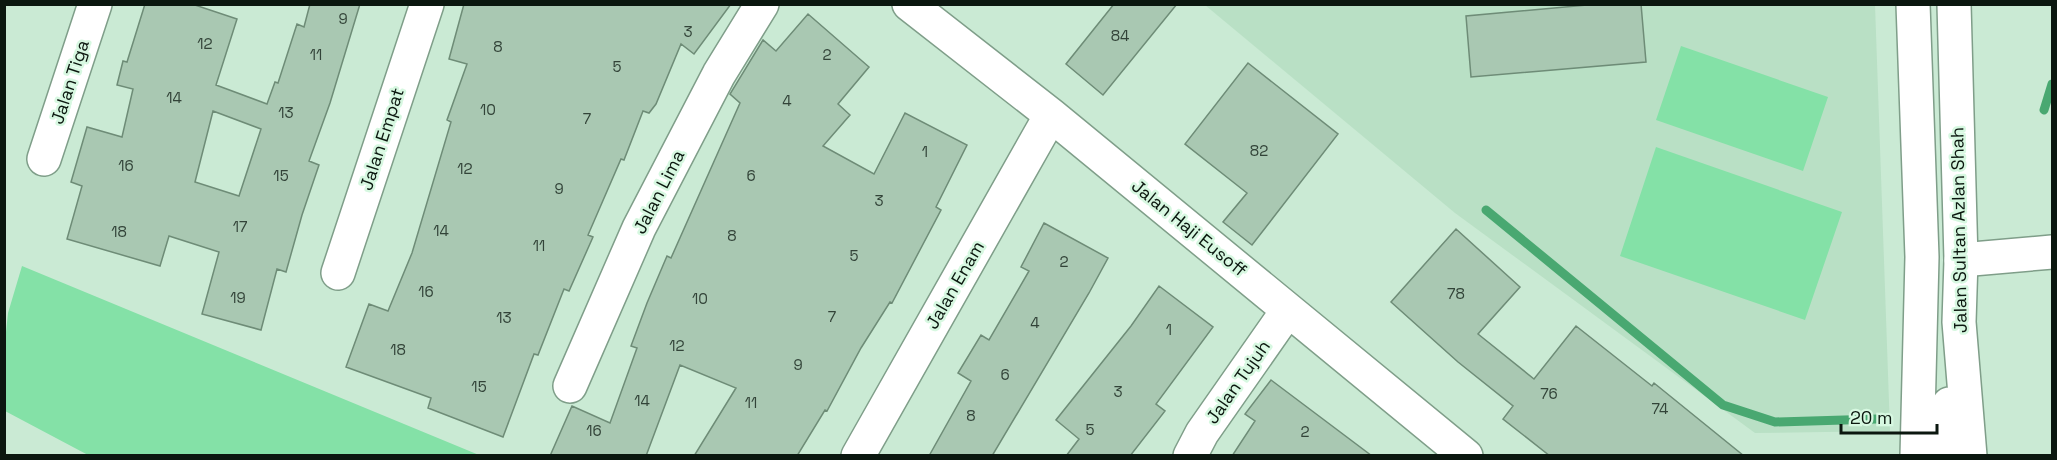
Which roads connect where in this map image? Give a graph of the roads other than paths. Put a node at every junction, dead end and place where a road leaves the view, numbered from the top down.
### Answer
1 (95, 4) edge
2 (427, 4) edge
3 (762, 4) edge
4 (909, 4) edge
5 (1913, 4) edge
6 (1954, 4) edge
7 (1052, 116) junction
8 (44, 159) dead end
9 (2052, 252) edge
10 (1962, 260) junction
11 (338, 273) dead end
12 (1288, 310) junction
13 (1959, 322) junction
14 (570, 386) dead end
15 (858, 456) edge
16 (1190, 456) edge
17 (1466, 456) edge
18 (1917, 456) edge
19 (1946, 456) edge
20 (1970, 456) edge

1 - 8 street, Jalan Tiga
2 - 11 street, Jalan Empat
3 - 14 street, Jalan Lima
4 - 7 street, Jalan Haji Eusoff
5 - 18 street, Jalan Sultan Azlan Shah
6 - 10 street, Jalan Sultan Azlan Shah
7 - 12 street, Jalan Haji Eusoff
7 - 15 street, Jalan Enam
9 - 10 street
10 - 13 street, Jalan Sultan Azlan Shah
12 - 16 street, Jalan Tujuh
12 - 17 street, Jalan Haji Eusoff
13 - 19 street
13 - 20 street, Jalan Sultan Azlan Shah

